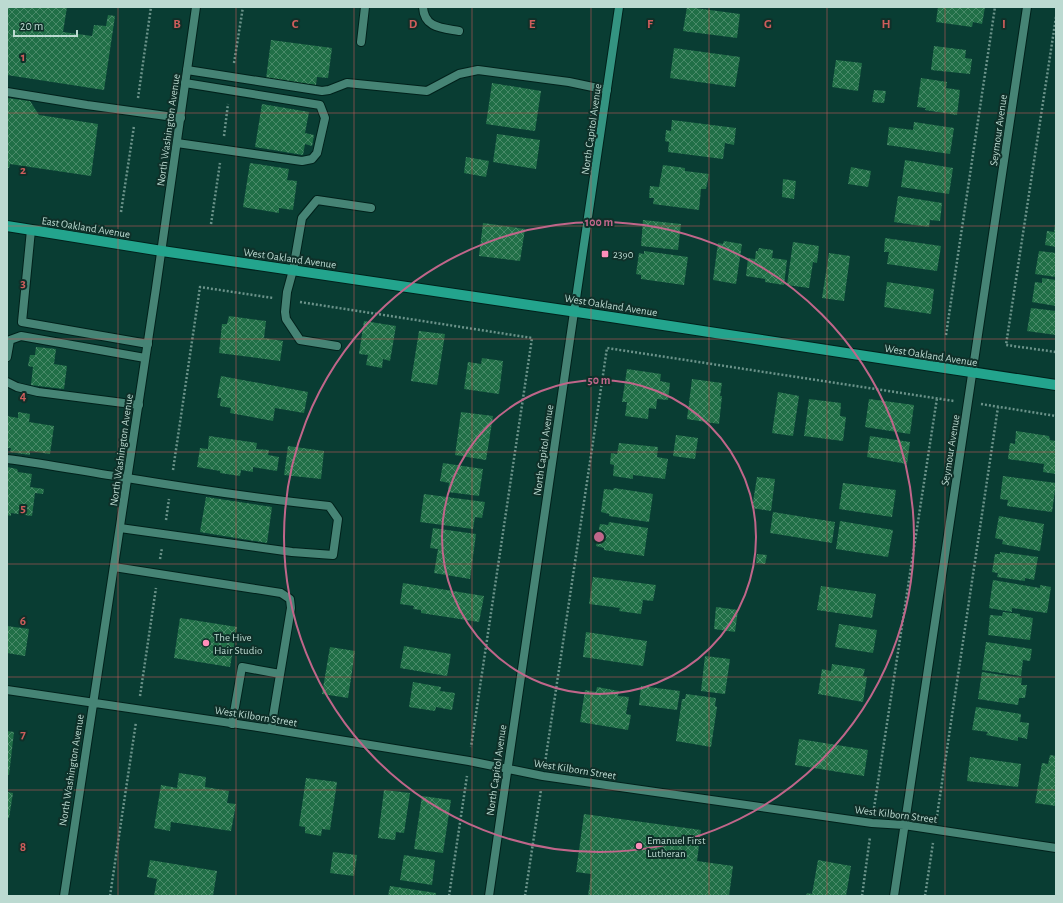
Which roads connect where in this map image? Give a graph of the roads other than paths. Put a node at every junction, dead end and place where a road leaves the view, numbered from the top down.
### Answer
1 (196, 7) edge
2 (365, 7) edge
3 (423, 7) edge
4 (619, 7) edge
5 (1027, 7) edge
6 (459, 31) dead end
7 (361, 42) dead end
8 (187, 70) junction
9 (185, 83) junction
10 (608, 90) junction
11 (7, 92) edge
12 (181, 118) junction
13 (178, 143) junction
14 (371, 208) dead end
15 (7, 226) edge
16 (30, 230) junction
17 (162, 251) junction
18 (293, 270) junction
19 (574, 312) junction
20 (148, 344) junction
21 (337, 346) dead end
22 (7, 357) edge
23 (146, 358) junction
24 (973, 374) junction
25 (7, 382) edge
26 (1056, 385) edge
27 (139, 405) junction
28 (7, 459) edge
29 (128, 478) junction
30 (120, 528) junction
31 (114, 567) junction
32 (280, 674) junction
33 (7, 690) edge
34 (92, 703) junction
35 (232, 724) junction
36 (271, 730) junction
37 (508, 768) junction
38 (904, 825) junction
39 (1056, 848) edge
40 (64, 896) edge
41 (489, 896) edge
42 (894, 896) edge

1 - 8 street, North Washington Avenue
2 - 7 street
3 - 6 street
4 - 10 street, North Capitol Avenue
5 - 24 street, Seymour Avenue
8 - 9 street, North Washington Avenue
8 - 10 street
9 - 12 street, North Washington Avenue
9 - 13 street
10 - 19 street, North Capitol Avenue
11 - 12 street
12 - 13 street, North Washington Avenue
13 - 17 street, North Washington Avenue
14 - 18 street
15 - 16 main road, East Oakland Avenue
16 - 17 main road, East Oakland Avenue
16 - 20 street
17 - 18 main road, West Oakland Avenue
17 - 20 street, North Washington Avenue
18 - 19 main road, West Oakland Avenue
18 - 21 street
19 - 24 main road, West Oakland Avenue
19 - 37 street, North Capitol Avenue
20 - 23 street, North Washington Avenue
22 - 23 street
23 - 27 street, North Washington Avenue
24 - 26 main road, West Oakland Avenue
24 - 38 street, Seymour Avenue
25 - 27 street
27 - 29 street, North Washington Avenue
28 - 29 street
29 - 30 street, North Washington Avenue
29 - 30 street
30 - 31 street, North Washington Avenue
31 - 32 street
31 - 34 street, North Washington Avenue
32 - 35 street
32 - 36 street
33 - 34 street, West Kilborn Street
34 - 35 street, West Kilborn Street
34 - 40 street, North Washington Avenue
35 - 36 street, West Kilborn Street
36 - 37 street, West Kilborn Street
37 - 38 street, West Kilborn Street
37 - 41 street, North Capitol Avenue
38 - 39 street, West Kilborn Street
38 - 42 street, Seymour Avenue

